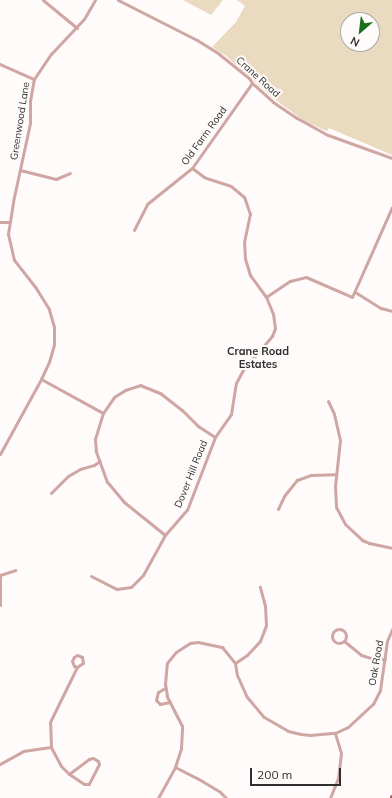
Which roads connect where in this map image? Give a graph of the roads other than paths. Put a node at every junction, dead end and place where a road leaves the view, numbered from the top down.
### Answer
1 (43, 0) edge
2 (95, 0) edge
3 (118, 0) edge
4 (76, 28) junction
5 (0, 64) edge
6 (34, 79) junction
7 (252, 83) junction
8 (392, 158) edge
9 (192, 168) junction
10 (20, 170) junction
11 (70, 173) dead end
12 (392, 207) edge
13 (0, 222) edge
14 (9, 222) junction
15 (134, 230) dead end
16 (355, 292) junction
17 (266, 297) junction
18 (392, 311) edge
19 (41, 379) junction
20 (328, 401) dead end
21 (103, 413) junction
22 (215, 437) junction
23 (0, 454) edge
24 (100, 462) junction
25 (336, 474) junction
26 (51, 493) dead end
27 (278, 509) dead end
28 (165, 535) junction
29 (392, 548) edge
30 (15, 570) dead end
31 (0, 576) edge
32 (91, 576) dead end
33 (260, 587) dead end
34 (0, 605) edge
35 (392, 629) edge
36 (344, 641) junction
37 (385, 659) junction
38 (235, 663) junction
39 (77, 667) dead end
40 (165, 688) junction
41 (170, 702) junction
42 (335, 733) junction
43 (51, 747) junction
44 (0, 764) edge
45 (175, 767) junction
46 (69, 774) junction
47 (158, 798) edge
48 (226, 798) edge
49 (330, 798) edge

1 - 4 street
2 - 4 street, Greenwood Lane
3 - 7 street, Crane Road
4 - 6 street, Greenwood Lane
5 - 6 street
6 - 10 street, Greenwood Lane
7 - 8 street, Crane Road
7 - 9 street, Old Farm Road
9 - 15 street, Old Farm Road
9 - 17 street, Dover Hill Road
10 - 11 street
10 - 14 street, Greenwood Lane
12 - 16 street
13 - 14 street
14 - 19 street, Greenwood Lane
16 - 17 street
16 - 18 street
17 - 22 street, Dover Hill Road
19 - 21 street
19 - 23 street, Greenwood Lane
20 - 25 street
21 - 22 street
21 - 24 street
22 - 28 street, Dover Hill Road
24 - 26 street
24 - 28 street
25 - 27 street
25 - 29 street
28 - 32 street, Dover Hill Road
30 - 31 street
31 - 34 street
33 - 38 street
35 - 37 street, Oak Road
36 - 36 street
36 - 37 street
37 - 42 street, Oak Road
38 - 40 street, Oak Road
38 - 42 street, Oak Road
39 - 43 street
40 - 41 street, Oak Road
40 - 41 street
41 - 45 street, Oak Road
42 - 49 street
43 - 44 street
43 - 46 street
45 - 47 street, Oak Road
45 - 48 street
46 - 46 street

